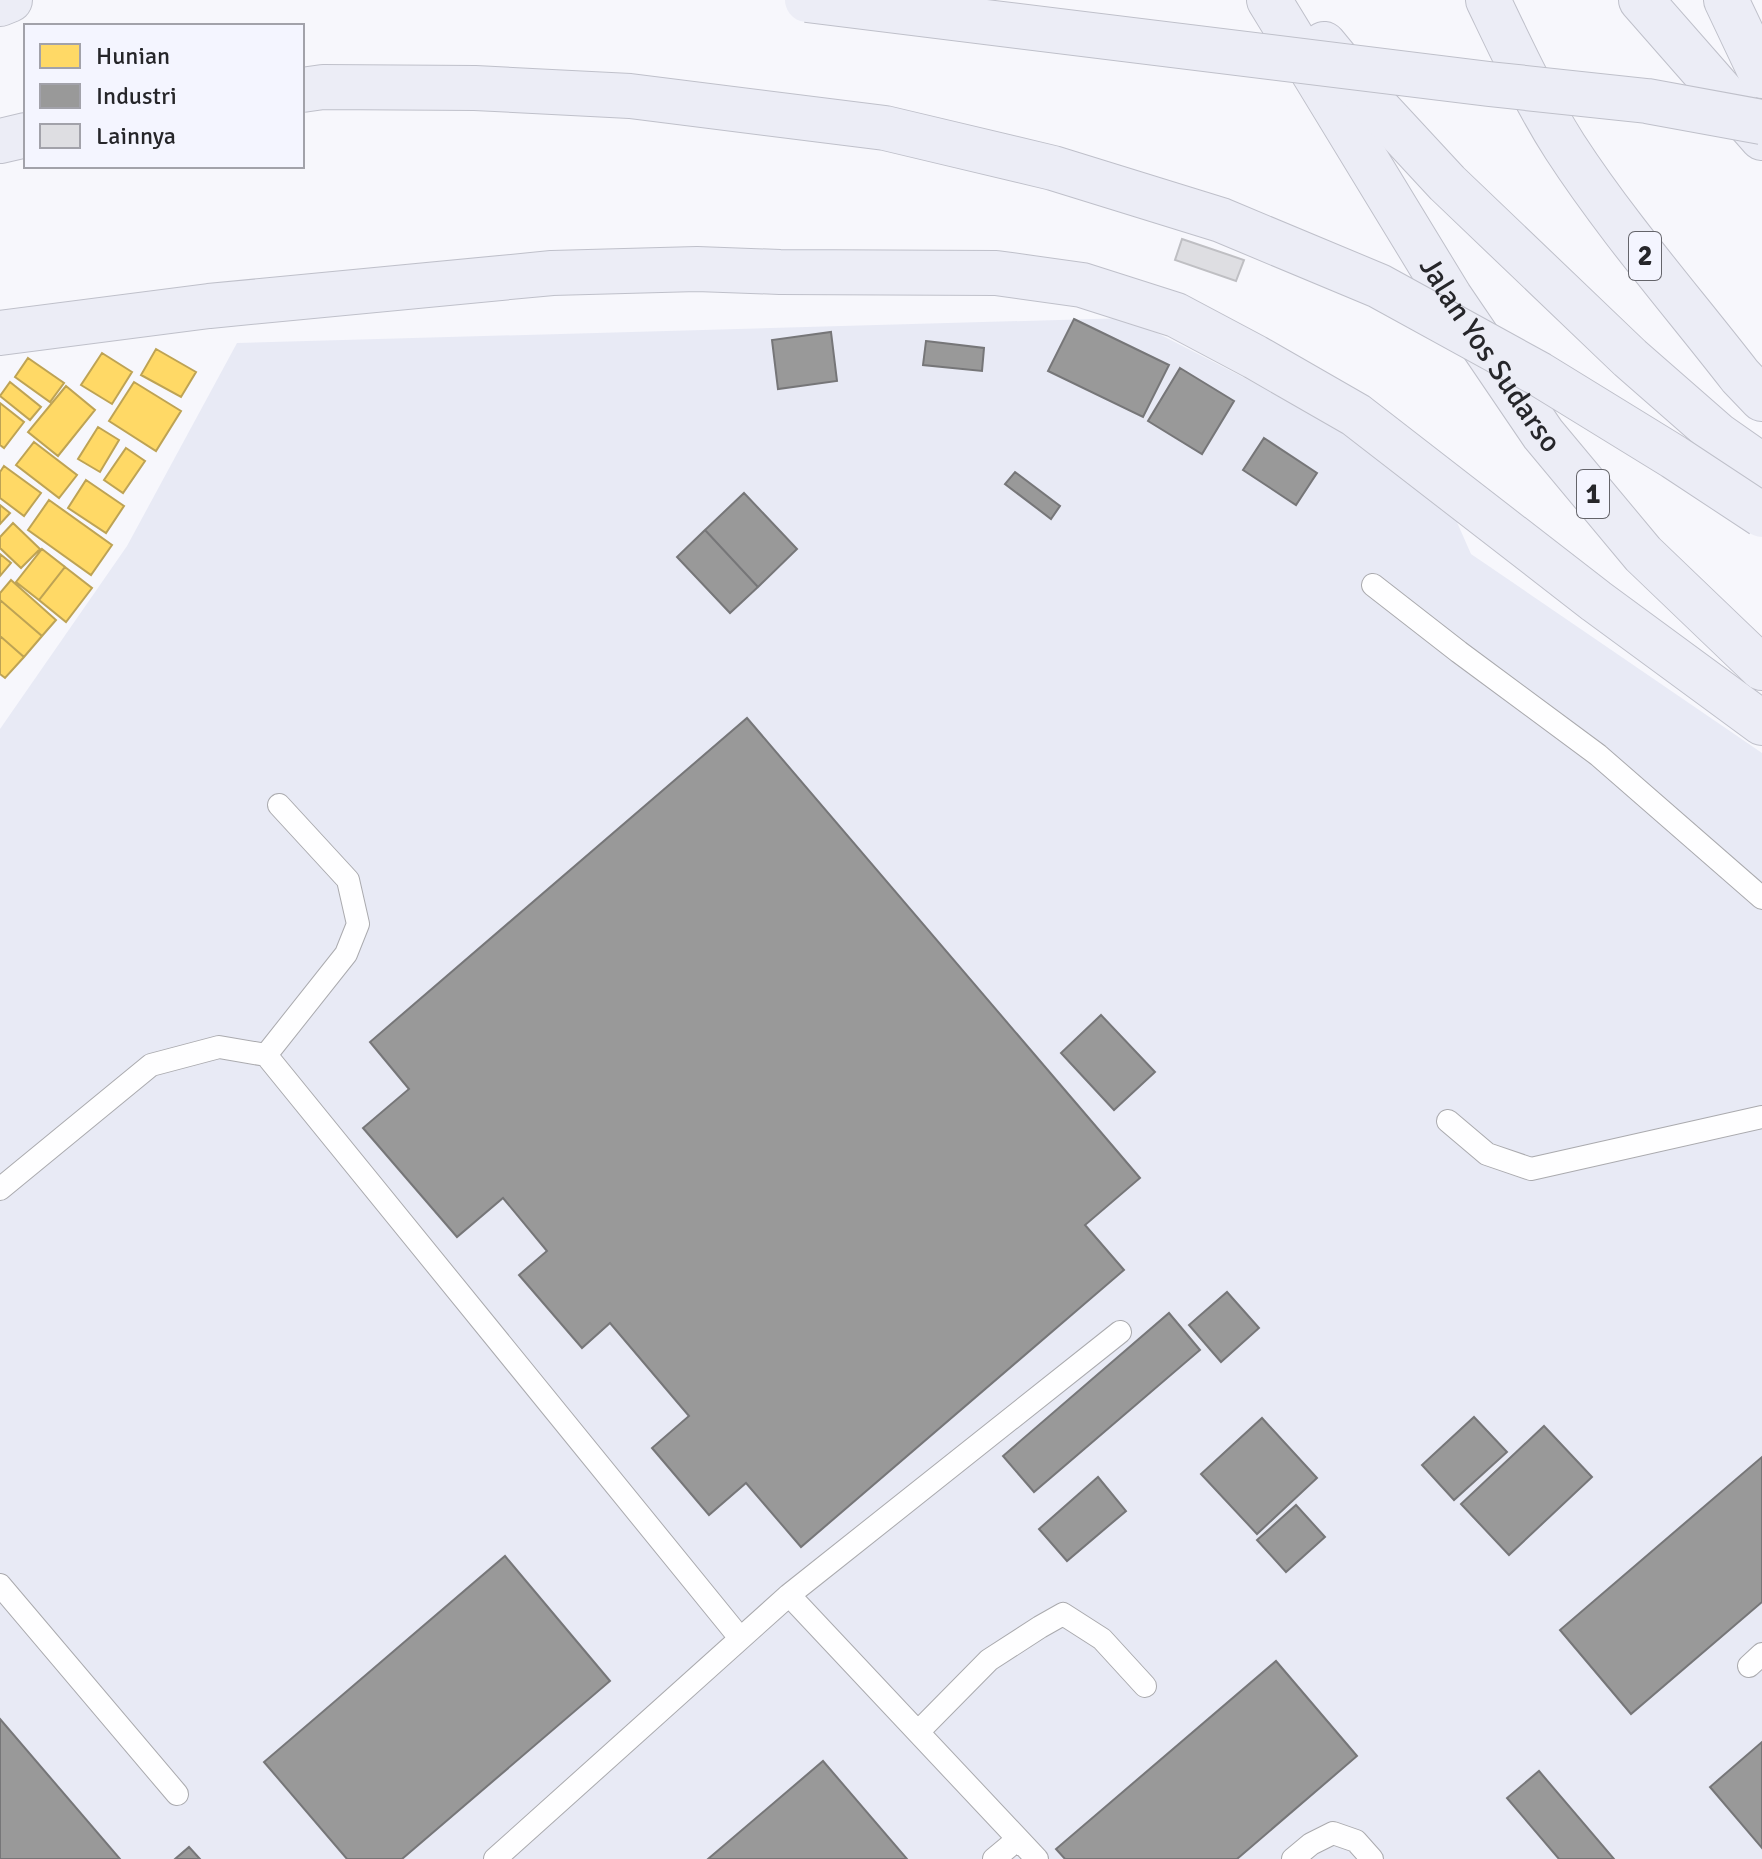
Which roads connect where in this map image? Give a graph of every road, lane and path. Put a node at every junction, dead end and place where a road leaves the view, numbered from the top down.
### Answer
1 (10, 0) edge
2 (807, 0) edge
3 (1269, 0) edge
4 (1291, 0) edge
5 (1488, 0) edge
6 (1641, 0) edge
7 (1726, 0) edge
8 (0, 4) edge
9 (1762, 76) edge
10 (304, 90) edge
11 (1762, 122) edge
12 (24, 135) edge
13 (1762, 138) edge
14 (0, 141) edge
15 (0, 333) edge
16 (1762, 399) edge
17 (1762, 466) edge
18 (1762, 515) edge
19 (1373, 585) dead end
20 (1762, 668) edge
21 (1762, 723) edge
22 (279, 805) dead end
23 (1762, 898) edge
24 (266, 1055) junction
25 (1762, 1117) edge
26 (1448, 1121) dead end
27 (0, 1189) edge
28 (1120, 1332) dead end
29 (0, 1585) edge
30 (789, 1595) junction
31 (740, 1638) junction
32 (1145, 1686) dead end
33 (918, 1732) junction
34 (177, 1794) dead end
35 (1018, 1839) junction
36 (495, 1859) edge
37 (994, 1859) edge
38 (1037, 1859) edge
39 (1293, 1859) edge
40 (1372, 1859) edge

1 - 8 highway
2 - 11 highway, bridge
3 - 20 highway, Jalan Yos Sudarso / 1
4 - 17 highway
5 - 16 highway, 2
6 - 13 highway
7 - 9 highway
10 - 18 highway, bridge
12 - 14 highway
15 - 21 highway
19 - 23 lane
22 - 24 lane
24 - 27 lane
24 - 31 lane
25 - 26 lane
28 - 30 lane
29 - 34 lane
30 - 31 lane
30 - 33 lane
31 - 36 lane
32 - 33 lane
33 - 35 lane
35 - 37 lane
35 - 38 lane
39 - 40 lane

